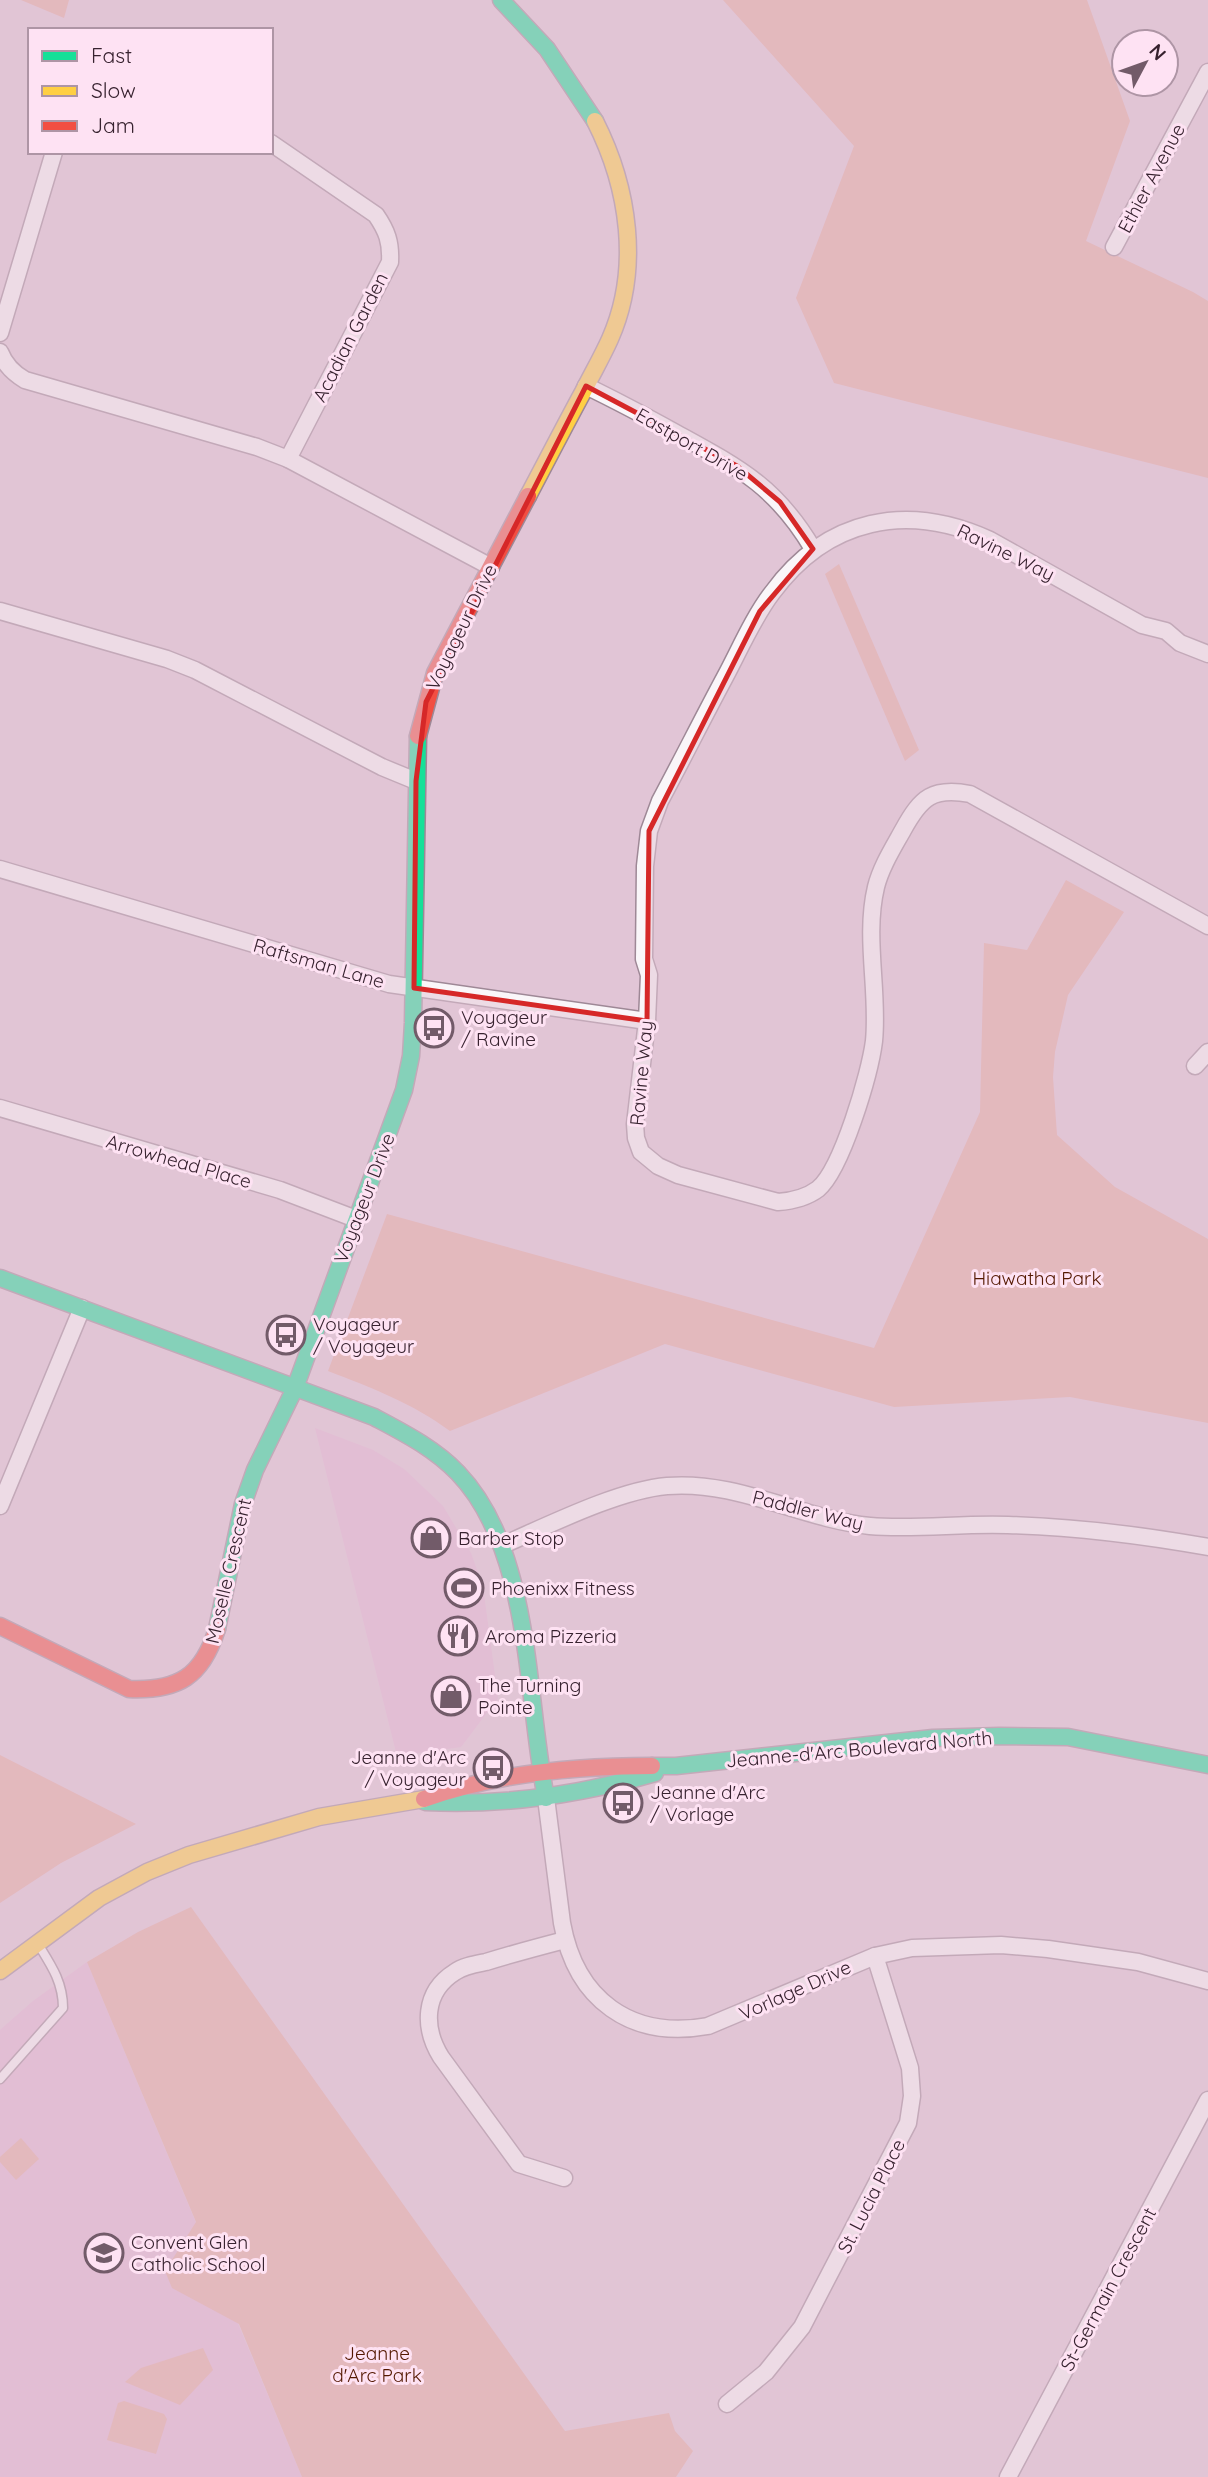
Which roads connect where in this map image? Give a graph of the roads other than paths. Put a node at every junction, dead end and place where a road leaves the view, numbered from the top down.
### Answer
1 (501, 0) edge
2 (1208, 72) edge
3 (273, 144) edge
4 (53, 154) edge
5 (1114, 247) dead end
6 (0, 333) edge
7 (0, 352) edge
8 (586, 386) junction
9 (288, 459) junction
10 (813, 549) junction
11 (491, 567) junction
12 (0, 611) edge
13 (1208, 654) edge
14 (416, 781) junction
15 (0, 869) edge
16 (1208, 926) edge
17 (414, 988) junction
18 (647, 1021) junction
19 (1208, 1052) edge
20 (1195, 1066) dead end
21 (0, 1108) edge
22 (356, 1219) junction
23 (0, 1278) edge
24 (82, 1308) junction
25 (295, 1388) junction
26 (0, 1506) edge
27 (503, 1545) junction
28 (1208, 1547) edge
29 (0, 1626) edge
30 (1208, 1765) edge
31 (676, 1766) junction
32 (541, 1773) junction
33 (546, 1798) junction
34 (420, 1801) junction
35 (565, 1940) junction
36 (37, 1942) junction
37 (874, 1956) junction
38 (0, 1971) edge
39 (1208, 1981) edge
40 (0, 2079) edge
41 (1208, 2100) edge
42 (564, 2178) dead end
43 (727, 2404) dead end
44 (1008, 2477) edge

1 - 8 street, Voyageur Drive
2 - 5 street, Ethier Avenue
3 - 9 street, Acadian Garden
4 - 6 street
7 - 9 street
8 - 10 street, Eastport Drive
8 - 11 street, Voyageur Drive
9 - 11 street
10 - 13 street, Ravine Way
10 - 18 street, Ravine Way
11 - 14 street, Voyageur Drive
12 - 14 street
14 - 17 street, Voyageur Drive
15 - 17 street, Raftsman Lane
16 - 18 street, Ravine Way
17 - 18 street, Raftsman Lane
17 - 22 street, Voyageur Drive
19 - 20 street
21 - 22 street, Arrowhead Place
22 - 25 street, Voyageur Drive
23 - 24 street
24 - 25 street
24 - 26 street
25 - 27 street
25 - 29 street, Moselle Crescent
27 - 28 street, Paddler Way
27 - 32 street
30 - 31 street, Jeanne-d'Arc Boulevard North
31 - 32 street, Jeanne-d'Arc Boulevard North
31 - 33 street, Jeanne-d'Arc Boulevard North
32 - 33 street
32 - 34 street, Jeanne-d'Arc Boulevard North
33 - 34 street, Jeanne-d'Arc Boulevard North
33 - 35 street, Vorlage Drive
34 - 36 street, Jeanne-d'Arc Boulevard North
35 - 37 street, Vorlage Drive
35 - 42 street
36 - 38 street, Jeanne-d'Arc Boulevard North
36 - 40 lane
37 - 39 street, Vorlage Drive
37 - 43 street, St. Lucia Place
41 - 44 street, St-Germain Crescent

